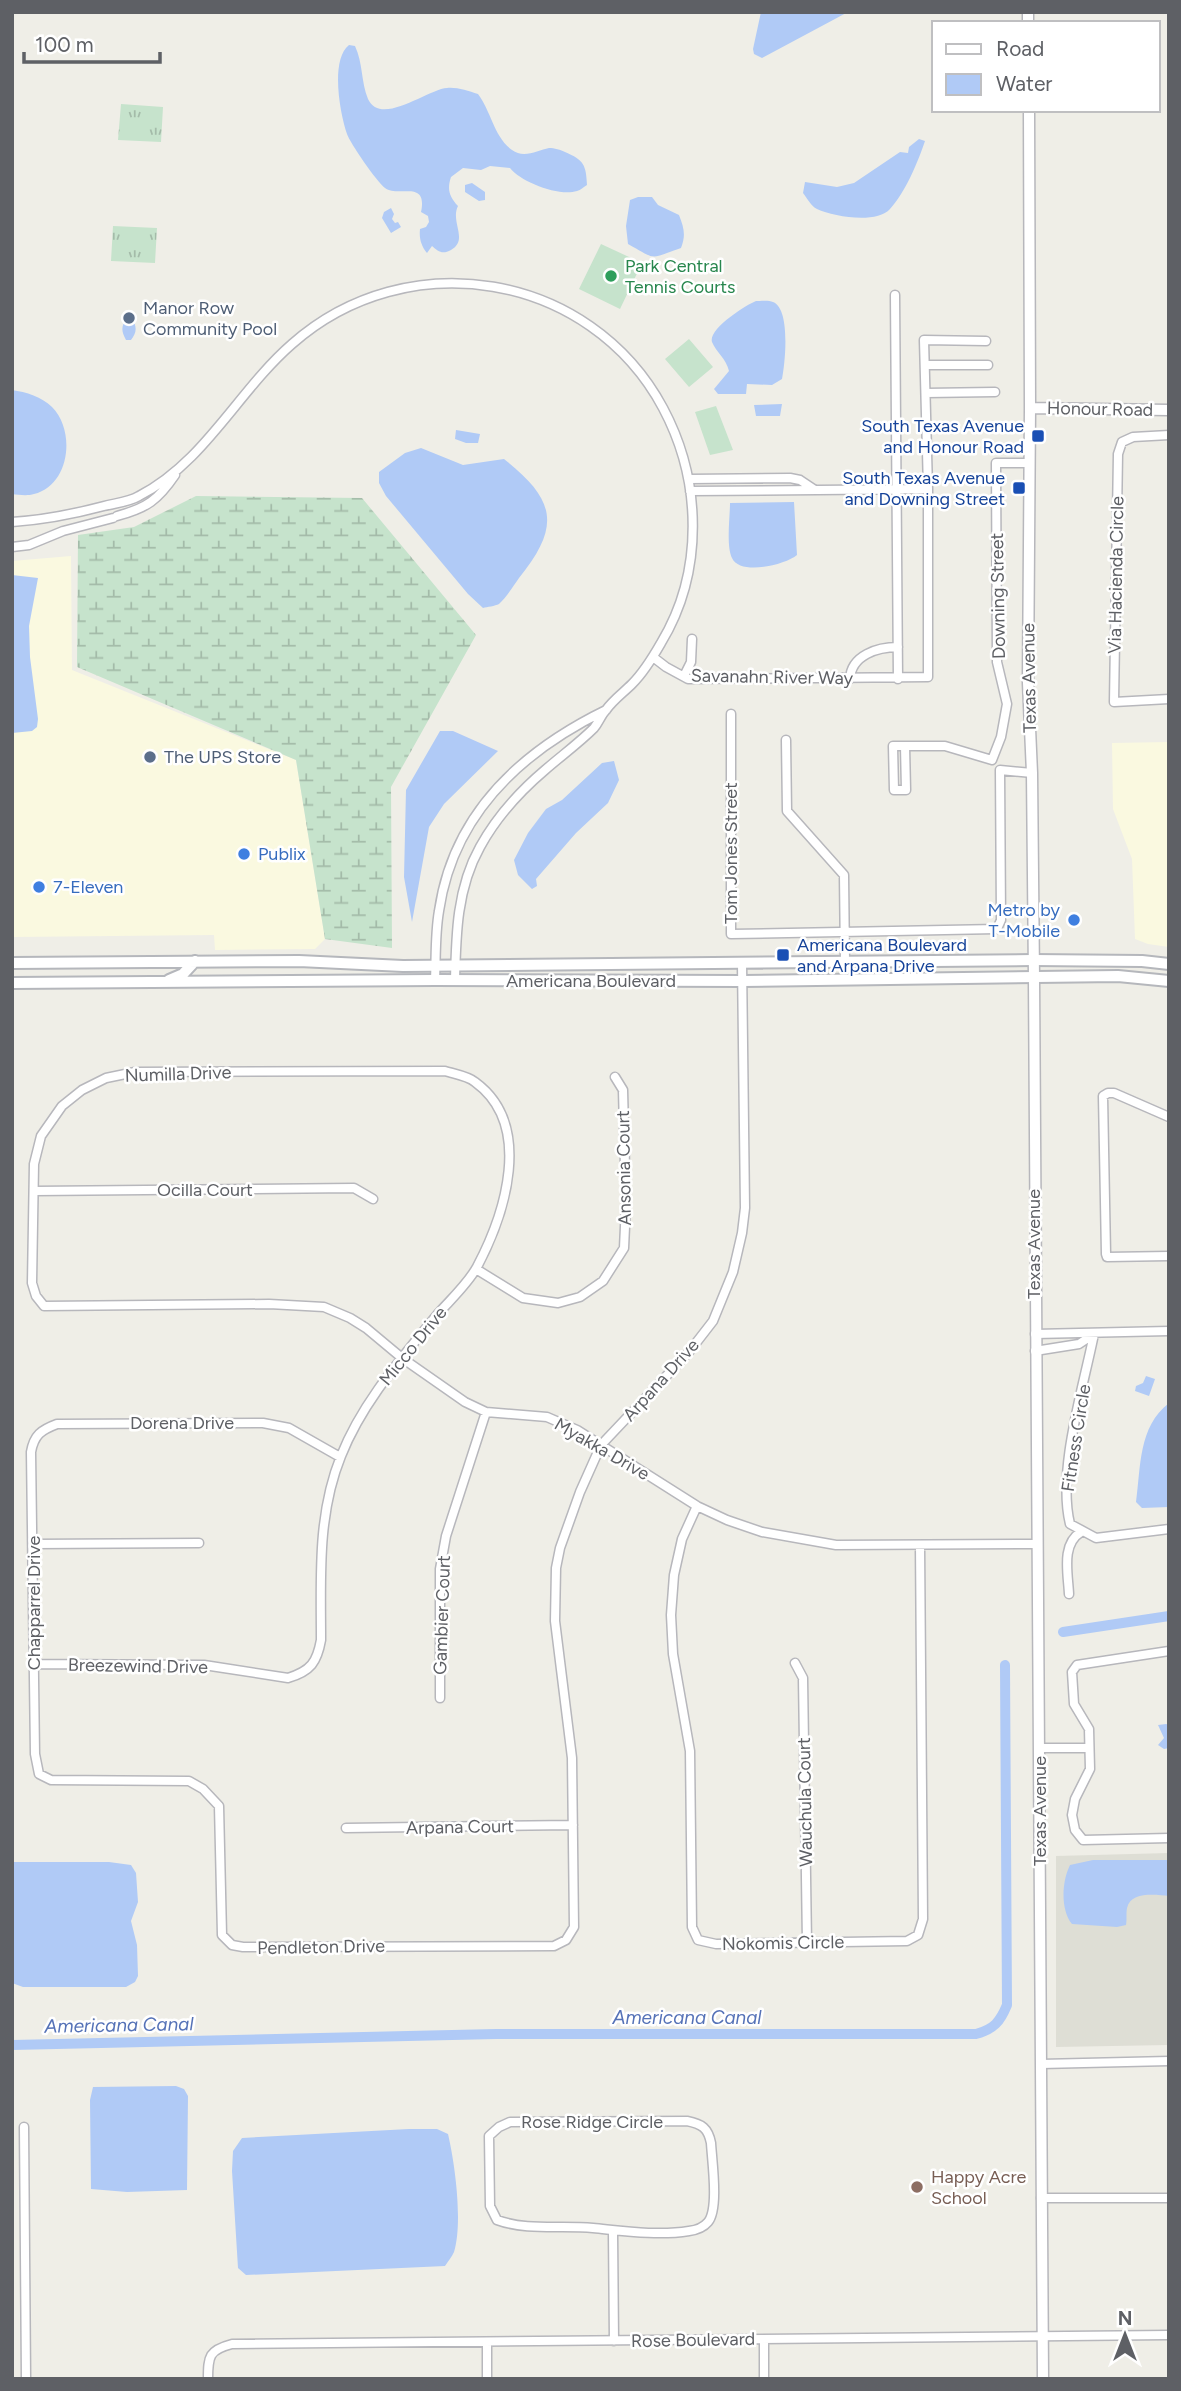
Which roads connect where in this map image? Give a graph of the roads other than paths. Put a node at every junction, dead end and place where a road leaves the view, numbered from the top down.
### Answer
1 (1029, 112) edge
2 (895, 295) dead end
3 (986, 341) dead end
4 (925, 365) junction
5 (988, 365) dead end
6 (995, 391) dead end
7 (926, 393) junction
8 (1030, 408) junction
9 (1169, 410) edge
10 (1169, 435) edge
11 (1030, 463) junction
12 (178, 469) junction
13 (689, 479) junction
14 (928, 489) junction
15 (815, 490) junction
16 (898, 490) junction
17 (690, 491) junction
18 (12, 522) edge
19 (12, 547) edge
20 (692, 639) dead end
21 (898, 647) junction
22 (653, 657) junction
23 (684, 676) junction
24 (850, 679) junction
25 (898, 679) junction
26 (1169, 699) edge
27 (606, 710) junction
28 (731, 714) dead end
29 (786, 740) dead end
30 (905, 746) junction
31 (1032, 773) junction
32 (845, 932) junction
33 (1033, 960) junction
34 (195, 961) junction
35 (299, 961) junction
36 (845, 962) junction
37 (12, 963) edge
38 (742, 963) junction
39 (1169, 964) edge
40 (456, 965) junction
41 (436, 966) junction
42 (1034, 978) junction
43 (435, 980) junction
44 (455, 980) junction
45 (299, 981) junction
46 (743, 981) junction
47 (1169, 981) edge
48 (163, 982) junction
49 (12, 983) edge
50 (445, 1071) joint
51 (615, 1077) dead end
52 (1169, 1117) edge
53 (34, 1191) junction
54 (373, 1199) dead end
55 (1169, 1256) edge
56 (476, 1269) junction
57 (32, 1283) joint
58 (1169, 1331) edge
59 (1035, 1334) junction
60 (1094, 1334) junction
61 (1035, 1351) junction
62 (402, 1358) junction
63 (486, 1412) junction
64 (601, 1445) junction
65 (32, 1452) joint
66 (340, 1457) junction
67 (698, 1506) junction
68 (1169, 1529) edge
69 (1081, 1532) junction
70 (199, 1543) dead end
71 (34, 1544) junction
72 (1037, 1544) junction
73 (920, 1545) junction
74 (1069, 1594) dead end
75 (1169, 1651) edge
76 (318, 1657) joint
77 (795, 1663) dead end
78 (34, 1664) junction
79 (440, 1699) dead end
80 (1039, 1748) junction
81 (1089, 1748) junction
82 (35, 1754) joint
83 (573, 1825) junction
84 (346, 1828) dead end
85 (1169, 1838) edge
86 (807, 1942) junction
87 (554, 1946) joint
88 (1169, 2061) edge
89 (1041, 2064) junction
90 (24, 2127) dead end
91 (1041, 2198) junction
92 (1169, 2198) edge
93 (613, 2232) junction
94 (1169, 2335) edge
95 (1042, 2337) junction
96 (764, 2339) junction
97 (614, 2341) junction
98 (486, 2343) junction
99 (26, 2379) edge
100 (208, 2379) edge
101 (487, 2379) edge
102 (764, 2379) edge
103 (1043, 2379) edge

1 - 8 street, Texas Avenue
2 - 16 street
3 - 4 street
4 - 5 street
4 - 7 street
6 - 7 street
7 - 14 street
8 - 9 street, Honour Road
8 - 11 street, Texas Avenue
10 - 26 street, Via Hacienda Circle
11 - 30 street, Downing Street
11 - 31 street, Texas Avenue
12 - 13 street
12 - 18 street
12 - 19 street
13 - 15 street
13 - 17 street
14 - 16 street
14 - 25 street, Savanahn River Way
15 - 16 street
15 - 17 street
16 - 21 street
17 - 22 street
20 - 23 street
21 - 24 street
21 - 25 street
22 - 23 street, Savanahn River Way
22 - 27 street
23 - 24 street, Savanahn River Way
24 - 25 street, Savanahn River Way
27 - 40 street
27 - 41 street
28 - 32 street, Tom Jones Street
29 - 32 street
30 - 30 street
31 - 32 street, Tom Jones Street
31 - 33 street, Texas Avenue
32 - 36 street
33 - 36 main road, Americana Boulevard
33 - 39 main road, Americana Boulevard
33 - 42 street, Texas Avenue
34 - 35 main road, Americana Boulevard
34 - 37 main road, Americana Boulevard
34 - 48 main road
35 - 41 main road, Americana Boulevard
35 - 45 main road
36 - 38 main road, Americana Boulevard
38 - 40 main road, Americana Boulevard
38 - 46 street, Arpana Drive
40 - 41 main road, Americana Boulevard
40 - 44 street
41 - 43 street
42 - 46 main road, Americana Boulevard
42 - 47 main road, Americana Boulevard
42 - 59 street, Texas Avenue
43 - 44 main road, Americana Boulevard
43 - 45 main road, Americana Boulevard
44 - 46 main road, Americana Boulevard
45 - 48 main road, Americana Boulevard
46 - 64 street, Arpana Drive
48 - 49 main road, Americana Boulevard
50 - 53 street, Numilla Drive
50 - 56 street, Micco Drive
51 - 56 street, Ansonia Court
52 - 55 street
53 - 54 street, Ocilla Court
53 - 57 street, Numilla Drive
56 - 62 street, Micco Drive
57 - 62 street, Myakka Drive
58 - 60 street
59 - 60 street
59 - 61 street, Texas Avenue
60 - 61 street
60 - 69 street, Fitness Circle
61 - 72 street, Texas Avenue
62 - 63 street, Myakka Drive
62 - 66 street, Micco Drive
63 - 64 street, Myakka Drive
63 - 79 street, Gambier Court
64 - 67 street, Myakka Drive
64 - 83 street, Arpana Drive
65 - 66 street, Dorena Drive
65 - 71 street, Chapparrel Drive
66 - 76 street, Micco Drive
67 - 73 street, Myakka Drive
67 - 86 street, Nokomis Circle
68 - 69 street
69 - 74 street
70 - 71 street
71 - 78 street, Chapparrel Drive
72 - 73 street, Myakka Drive
72 - 80 street, Texas Avenue
73 - 86 street, Nokomis Circle
75 - 81 street
76 - 78 street, Breezewind Drive
77 - 86 street, Wauchula Court
78 - 82 street, Chapparrel Drive
80 - 81 street
80 - 89 street, Texas Avenue
81 - 85 street
82 - 87 street, Pendleton Drive
83 - 84 street, Arpana Court
83 - 87 street, Arpana Drive
88 - 89 street
89 - 91 street, Texas Avenue
90 - 99 street
91 - 92 street
91 - 95 street, Texas Avenue
93 - 93 street, Rose Ridge Circle
93 - 97 street
94 - 95 street, Rose Boulevard
95 - 96 street, Rose Boulevard
95 - 103 street, Texas Avenue
96 - 97 street, Rose Boulevard
96 - 102 street
97 - 98 street, Rose Boulevard
98 - 100 street, Rose Boulevard
98 - 101 street

